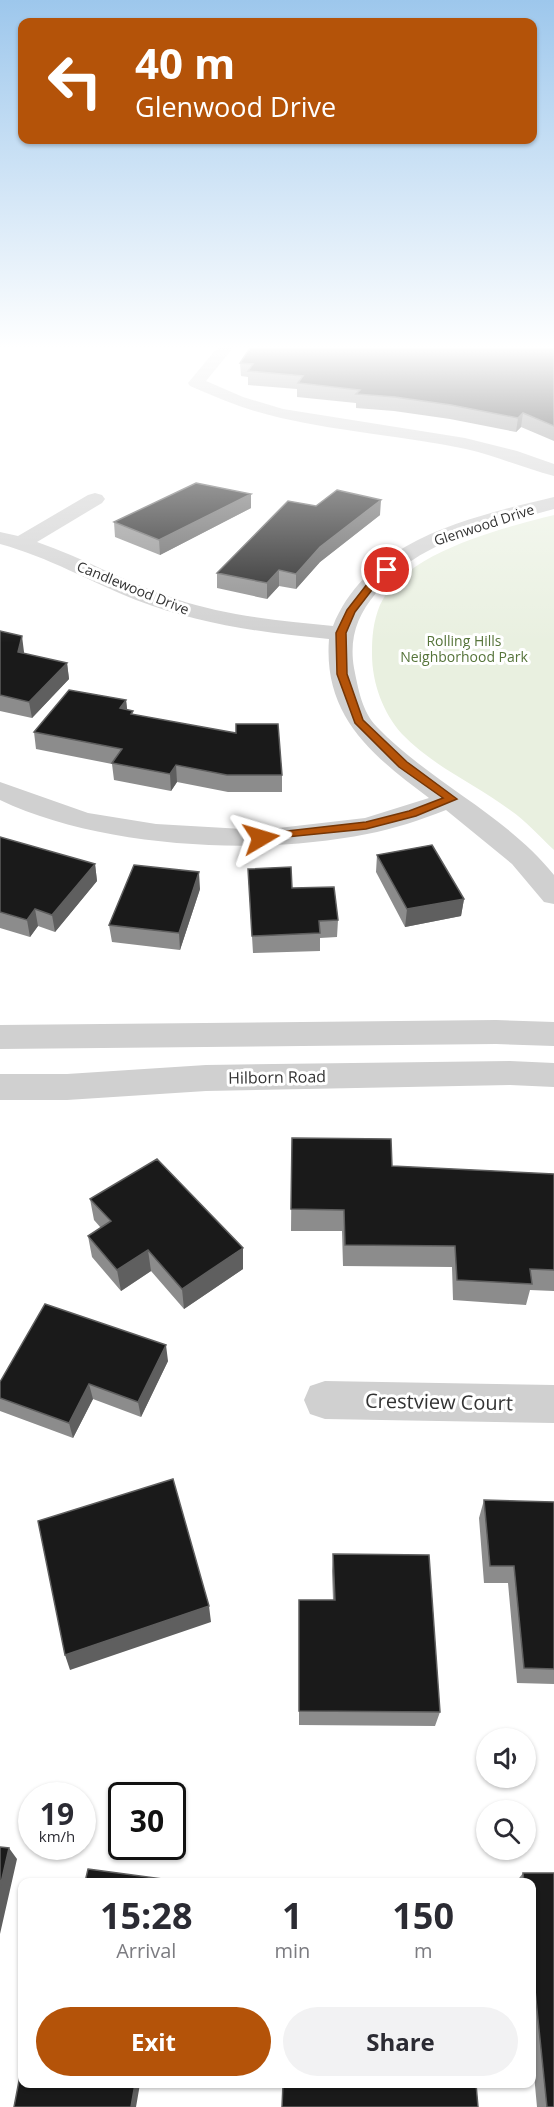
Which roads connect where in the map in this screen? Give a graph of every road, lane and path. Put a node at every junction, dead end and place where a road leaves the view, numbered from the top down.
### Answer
1 (483, 446) edge
2 (554, 470) edge
3 (95, 499) dead end
4 (554, 503) edge
5 (11, 541) edge
6 (341, 633) junction
7 (0, 790) edge
8 (451, 799) junction
9 (554, 895) edge
10 (554, 1034) edge
11 (0, 1036) edge
12 (554, 1075) edge
13 (0, 1088) edge
14 (325, 1400) dead end
15 (554, 1404) edge

1 - 2 street
3 - 5 street
4 - 6 street, Glenwood Drive
5 - 6 street, Candlewood Drive
6 - 8 street, Glenwood Drive
7 - 8 street
8 - 9 street, Glenwood Drive
10 - 11 street
12 - 13 street, Hilborn Road
14 - 15 street, Crestview Court

